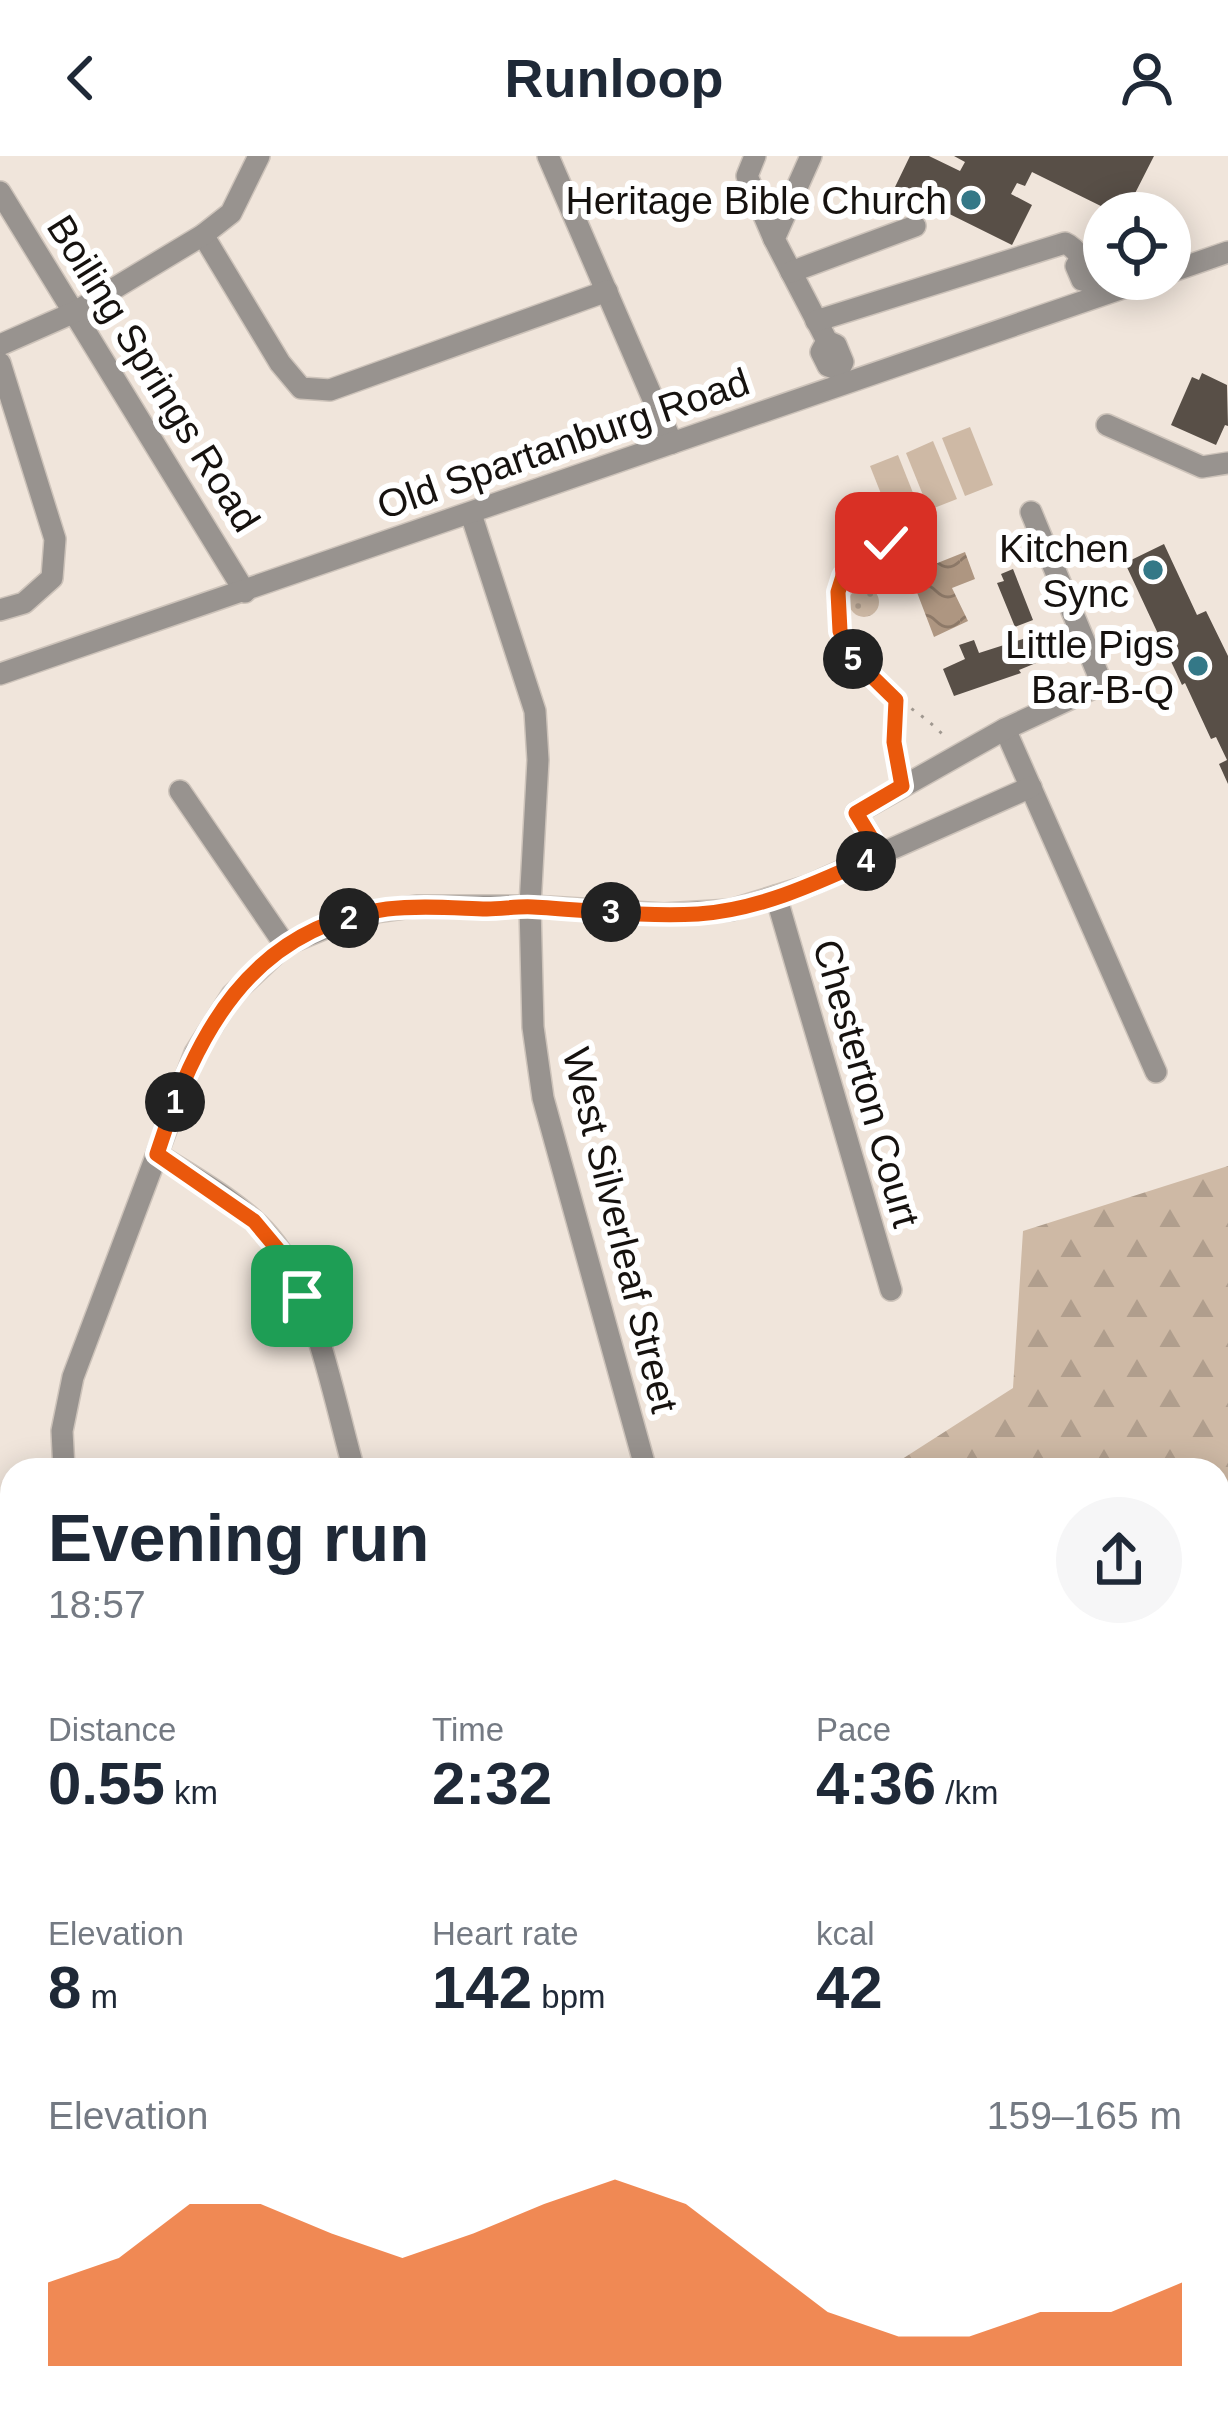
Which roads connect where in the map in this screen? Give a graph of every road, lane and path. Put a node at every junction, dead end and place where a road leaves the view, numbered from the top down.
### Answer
1 (259, 156) edge
2 (548, 156) edge
3 (811, 156) edge
4 (746, 162) edge
5 (0, 192) edge
6 (915, 226) dead end
7 (203, 236) junction
8 (774, 239) junction
9 (1228, 252) edge
10 (1191, 265) edge
11 (791, 272) junction
12 (1083, 281) edge
13 (607, 291) junction
14 (1083, 293) edge
15 (75, 312) junction
16 (822, 331) junction
17 (0, 345) edge
18 (0, 363) edge
19 (841, 376) junction
20 (1108, 425) dead end
21 (672, 443) junction
22 (1228, 463) edge
23 (1031, 512) dead end
24 (471, 514) junction
25 (886, 543) dead end
26 (245, 592) junction
27 (0, 610) edge
28 (0, 674) edge
29 (896, 700) junction
30 (1005, 729) junction
31 (960, 753) junction
32 (902, 786) junction
33 (1031, 788) junction
34 (180, 791) dead end
35 (881, 854) junction
36 (776, 896) junction
37 (530, 906) junction
38 (285, 945) junction
39 (1156, 1072) dead end
40 (157, 1154) junction
41 (891, 1290) dead end
42 (63, 1458) edge
43 (351, 1458) edge
44 (643, 1458) edge

1 - 7 street
2 - 13 street
3 - 8 street
4 - 8 street
5 - 15 street, Boiling Springs Road
6 - 11 street
7 - 13 street
7 - 15 street
8 - 11 street
9 - 10 street
11 - 16 street
12 - 16 street
13 - 21 street
14 - 19 street, Old Spartanburg Road
15 - 17 street
15 - 26 street, Boiling Springs Road
16 - 19 street
18 - 27 street
19 - 21 street, Old Spartanburg Road
20 - 22 street
21 - 24 street, Old Spartanburg Road
23 - 30 street
24 - 26 street, Old Spartanburg Road
24 - 37 street, West Silverleaf Street
25 - 29 path
26 - 28 street, Old Spartanburg Road
29 - 31 path
29 - 32 path
30 - 31 street
30 - 33 street
31 - 32 street
32 - 35 street
33 - 35 street
33 - 39 street
34 - 38 street
35 - 36 street
36 - 37 street
36 - 41 street, Chesterton Court
37 - 38 street
37 - 44 street, West Silverleaf Street
38 - 40 street
40 - 42 street
40 - 43 street

